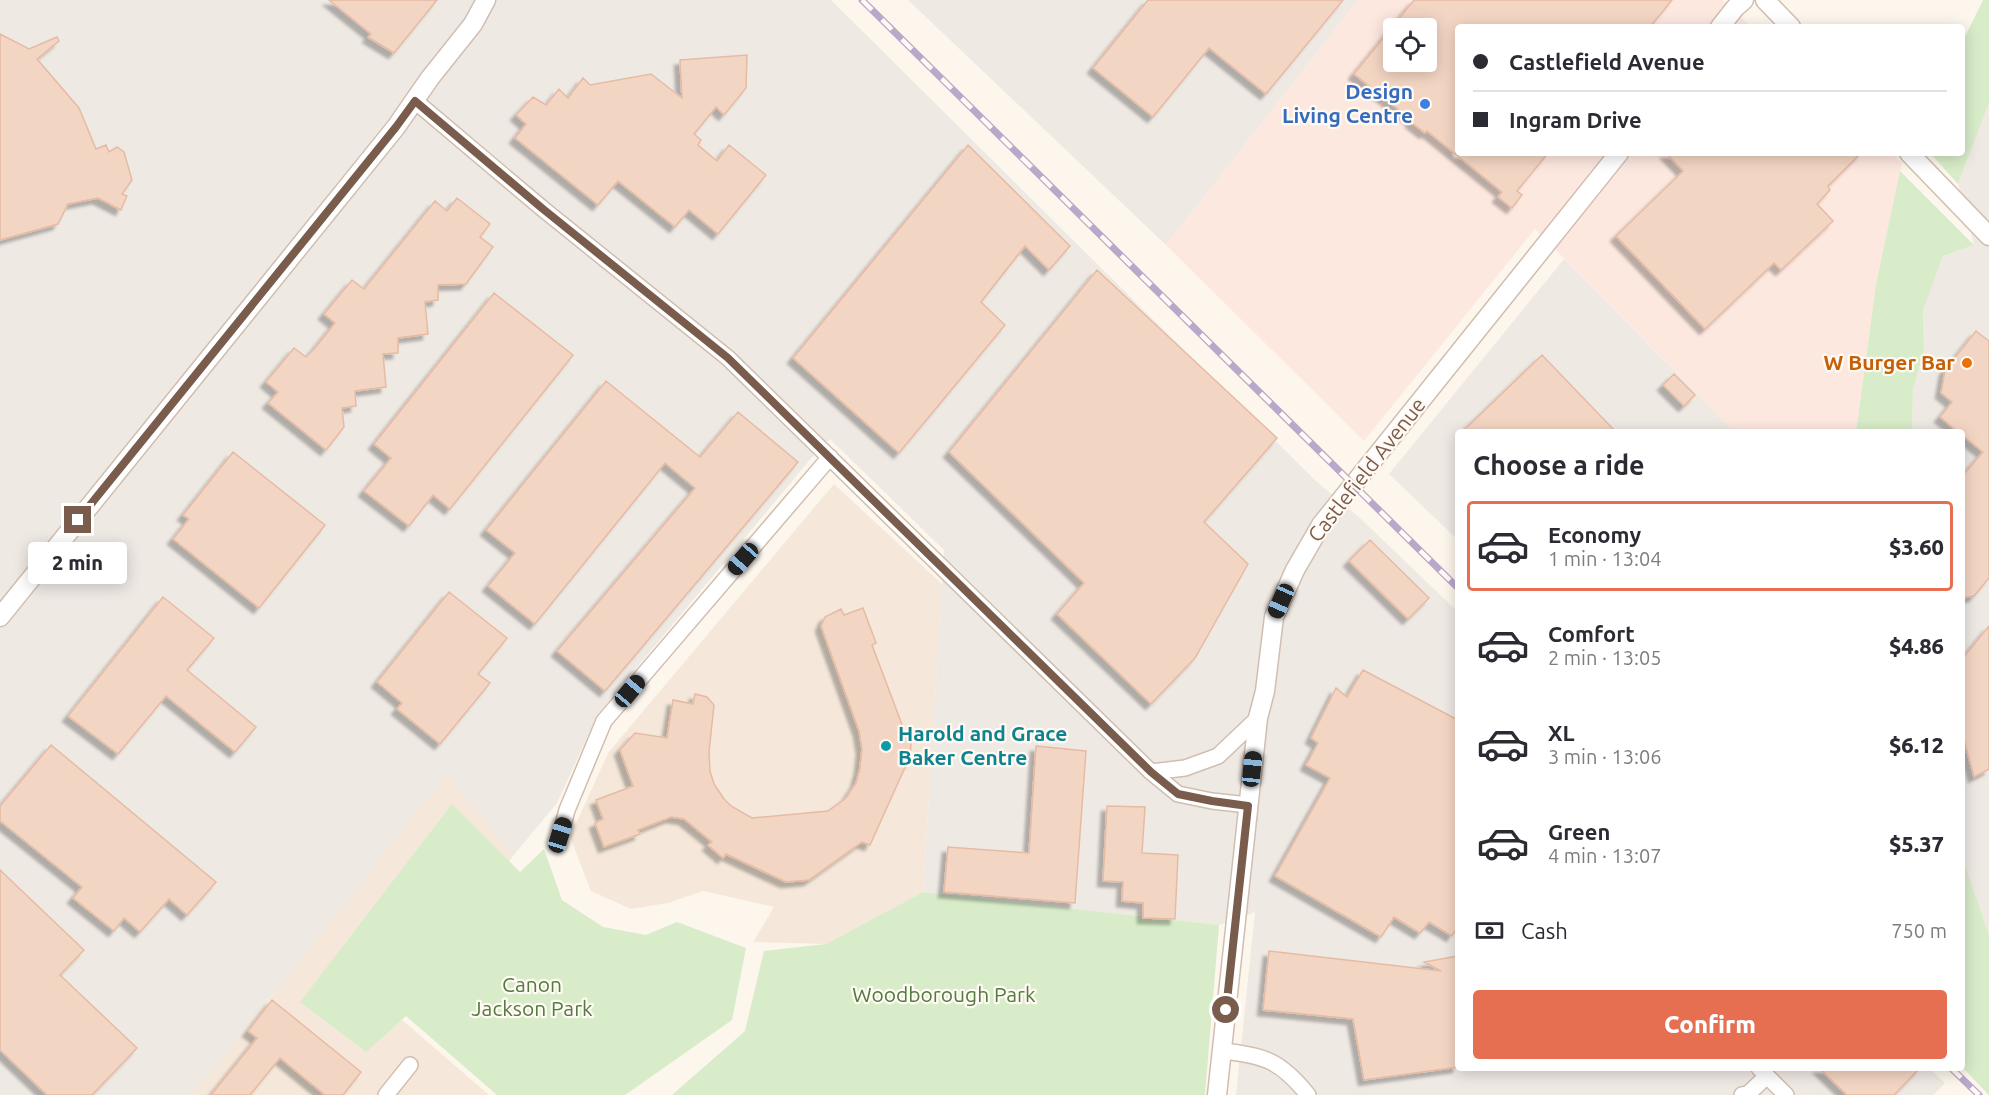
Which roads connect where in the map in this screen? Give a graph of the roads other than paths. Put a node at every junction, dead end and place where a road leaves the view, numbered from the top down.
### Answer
1 (486, 0) edge
2 (1744, 0) edge
3 (1766, 0) edge
4 (1722, 24) edge
5 (1788, 24) edge
6 (415, 101) junction
7 (1617, 156) edge
8 (1912, 156) edge
9 (1989, 236) edge
10 (830, 457) junction
11 (0, 617) edge
12 (1258, 718) junction
13 (1151, 772) junction
14 (1248, 806) junction
15 (560, 835) dead end
16 (1222, 1051) junction
17 (410, 1065) dead end
18 (1763, 1072) edge
19 (386, 1095) edge
20 (1217, 1095) edge
21 (1308, 1095) edge
22 (1742, 1095) edge
23 (1786, 1095) edge

1 - 6 street
2 - 4 street
3 - 5 street
6 - 10 street
6 - 11 street
7 - 12 street, Castlefield Avenue
8 - 9 street
10 - 13 street
10 - 15 street
12 - 13 street
12 - 14 street, Castlefield Avenue
13 - 14 street
14 - 16 street, Castlefield Avenue
16 - 20 street, Castlefield Avenue
16 - 21 street
17 - 19 street
18 - 22 street
18 - 23 street

